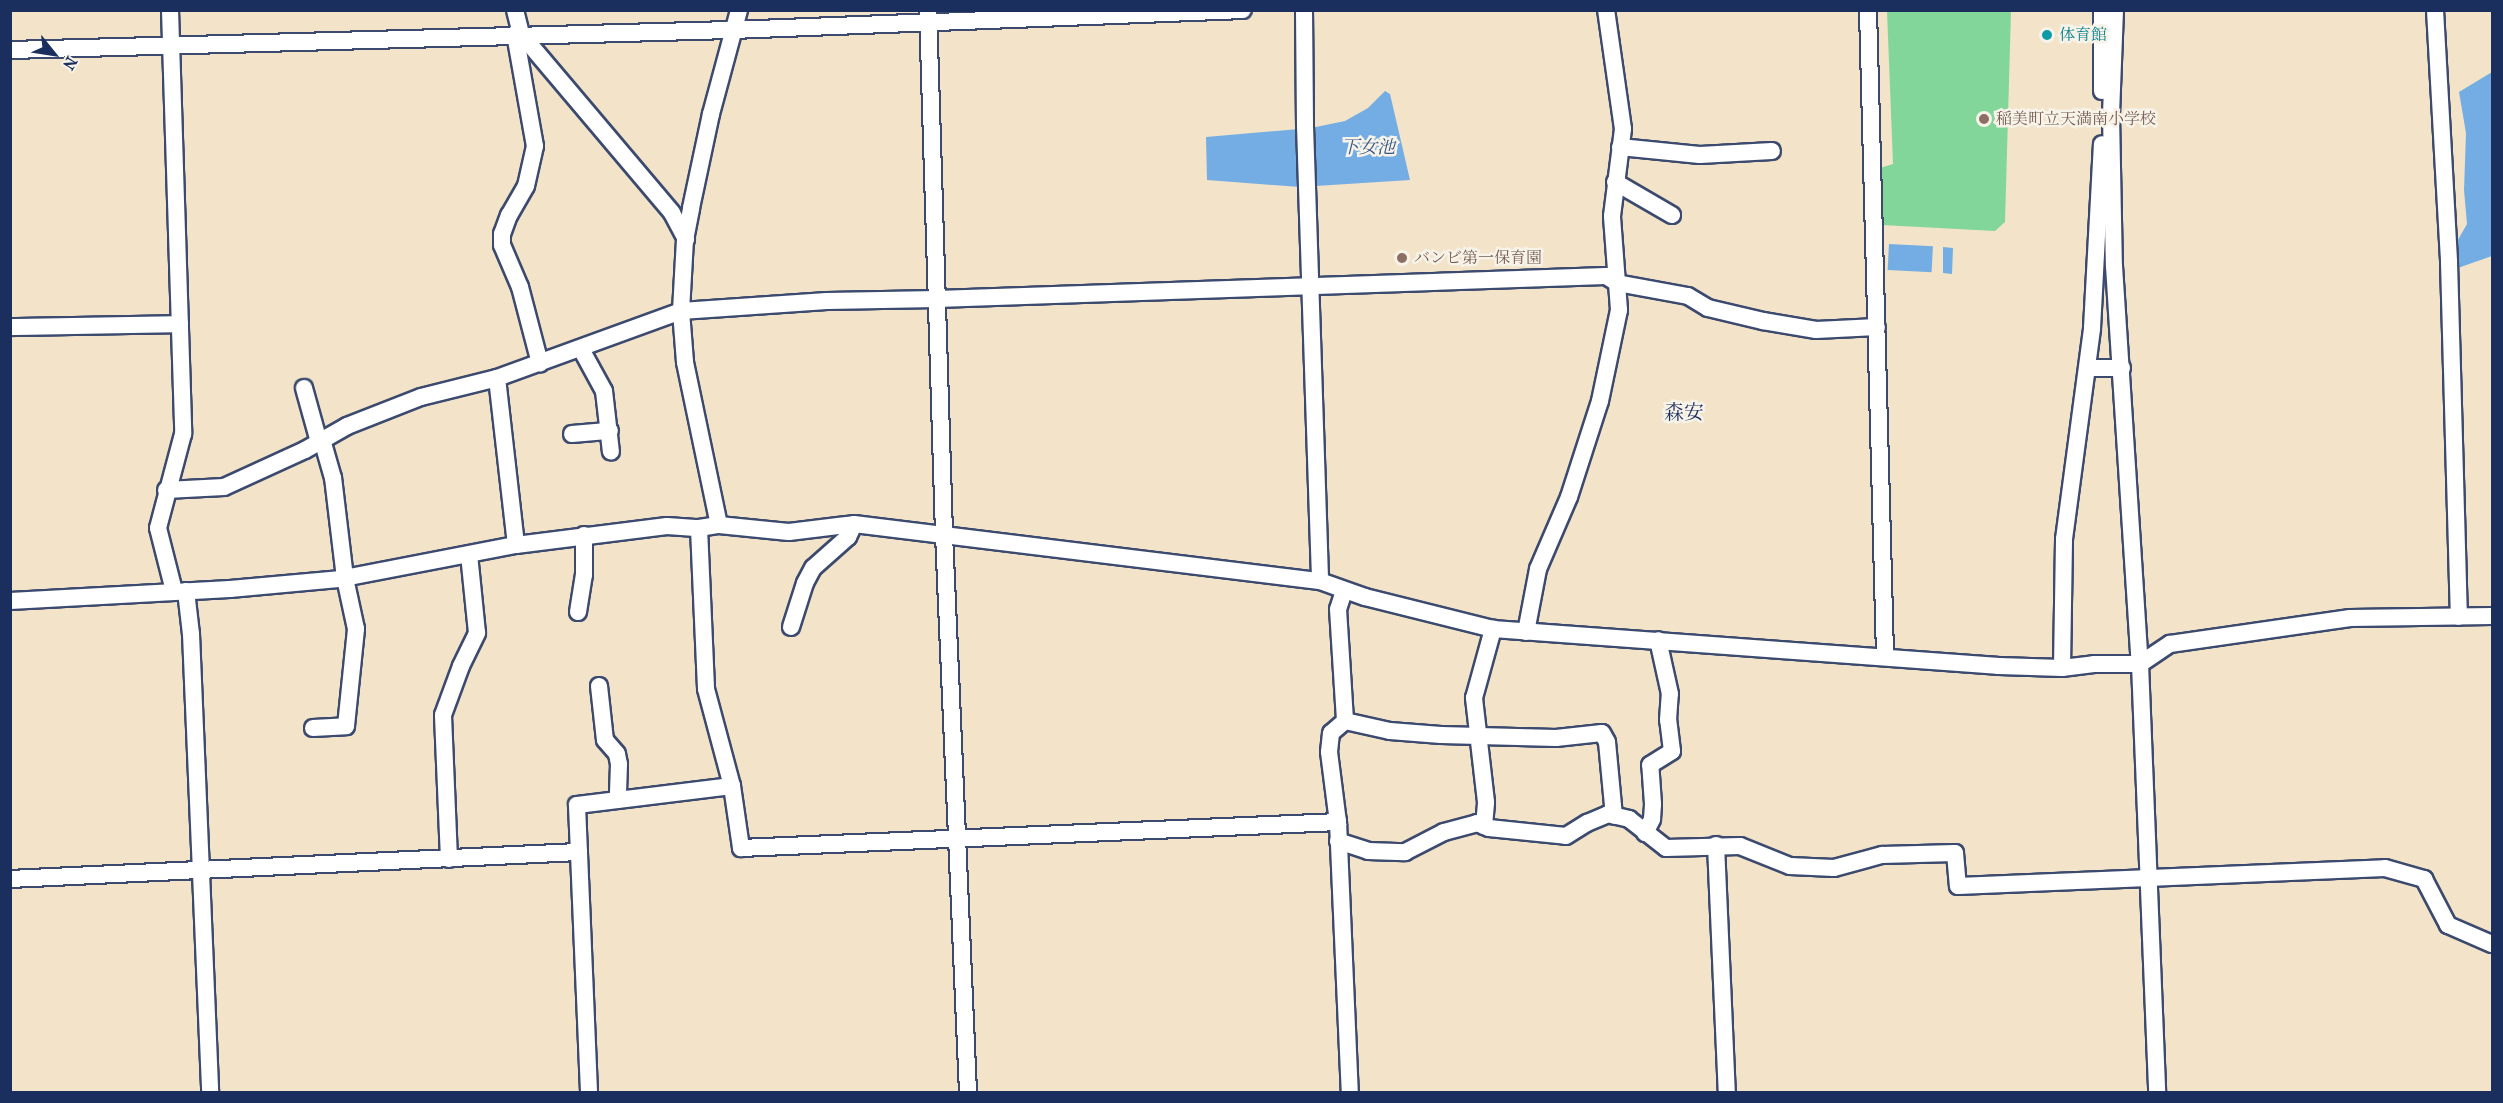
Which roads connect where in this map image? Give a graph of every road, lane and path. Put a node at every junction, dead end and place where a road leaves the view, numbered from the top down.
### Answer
1 (170, 10) edge
2 (515, 10) edge
3 (739, 10) edge
4 (1243, 10) edge
5 (1304, 10) edge
6 (1606, 10) edge
7 (1868, 10) edge
8 (2102, 10) edge
9 (2115, 10) edge
10 (2435, 10) edge
11 (928, 16) edge
12 (732, 30) junction
13 (518, 34) junction
14 (171, 45) junction
15 (10, 50) edge
16 (1620, 147) junction
17 (1772, 151) dead end
18 (1615, 182) junction
19 (1672, 215) dead end
20 (686, 239) junction
21 (1617, 283) junction
22 (1312, 286) junction
23 (938, 299) junction
24 (681, 311) junction
25 (180, 324) junction
26 (10, 327) edge
27 (1877, 327) junction
28 (581, 349) junction
29 (540, 363) junction
30 (2089, 368) junction
31 (2122, 369) junction
32 (497, 378) junction
33 (304, 388) dead end
34 (610, 431) junction
35 (572, 434) dead end
36 (321, 441) junction
37 (611, 452) dead end
38 (166, 490) junction
39 (854, 524) junction
40 (719, 525) junction
41 (699, 528) junction
42 (944, 534) junction
43 (584, 535) junction
44 (516, 545) junction
45 (469, 554) junction
46 (345, 578) junction
47 (1320, 581) junction
48 (180, 591) junction
49 (1344, 591) junction
50 (10, 601) edge
51 (578, 612) dead end
52 (2493, 616) edge
53 (2459, 617) junction
54 (791, 627) dead end
55 (1493, 629) junction
56 (1526, 632) junction
57 (1658, 640) junction
58 (1885, 657) junction
59 (2140, 664) junction
60 (2062, 668) junction
61 (599, 686) dead end
62 (1345, 721) junction
63 (313, 728) dead end
64 (1480, 736) junction
65 (732, 786) junction
66 (618, 800) junction
67 (1614, 816) junction
68 (1338, 822) junction
69 (1484, 826) junction
70 (1645, 832) junction
71 (956, 839) junction
72 (1338, 841) junction
73 (1716, 845) junction
74 (579, 852) junction
75 (449, 859) junction
76 (202, 869) junction
77 (2148, 878) junction
78 (10, 879) edge
79 (2493, 944) edge
80 (210, 1092) edge
81 (589, 1092) edge
82 (968, 1092) edge
83 (1350, 1092) edge
84 (1727, 1092) edge
85 (2157, 1092) edge

1 - 14 street
2 - 13 street
3 - 12 street
4 - 11 street
5 - 22 street
6 - 16 street
7 - 27 street
8 - 30 street
9 - 31 street
10 - 53 street
11 - 12 street
11 - 23 street
12 - 13 street
12 - 20 street
13 - 14 street
13 - 20 street
13 - 29 street
14 - 15 street
14 - 25 street
16 - 17 street
16 - 18 street
18 - 19 street
18 - 21 street
20 - 24 street
21 - 22 street
21 - 27 street
21 - 56 street
22 - 23 street
22 - 47 street
23 - 24 street
23 - 42 street
24 - 28 street
24 - 40 street
25 - 26 street
25 - 38 street
27 - 58 street
28 - 29 street
28 - 34 street
29 - 32 street
30 - 31 street
30 - 60 street
31 - 59 street
32 - 36 street
32 - 44 street
33 - 36 street
34 - 35 street
34 - 37 street
36 - 38 street
36 - 46 street
38 - 48 street
39 - 40 street
39 - 42 street
39 - 54 street
40 - 41 street
41 - 43 street
41 - 65 street
42 - 47 street
42 - 71 street
43 - 44 street
43 - 51 street
44 - 45 street
45 - 46 street
45 - 75 street
46 - 48 street
46 - 63 street
47 - 49 street
48 - 50 street
48 - 76 street
49 - 55 street
49 - 62 street
52 - 53 street
53 - 59 street
55 - 56 street
55 - 64 street
56 - 57 street
57 - 58 street
57 - 70 street
58 - 60 street
59 - 60 street
59 - 77 street
61 - 66 street
62 - 64 street
62 - 68 street
64 - 67 street
64 - 69 street
65 - 66 street
65 - 71 street
66 - 74 street
67 - 69 street
67 - 70 street
68 - 71 street
68 - 72 street
69 - 72 street
70 - 73 street
71 - 82 street
72 - 83 street
73 - 77 street
73 - 84 street
74 - 75 street
74 - 81 street
75 - 76 street
76 - 78 street
76 - 80 street
77 - 79 street
77 - 85 street

